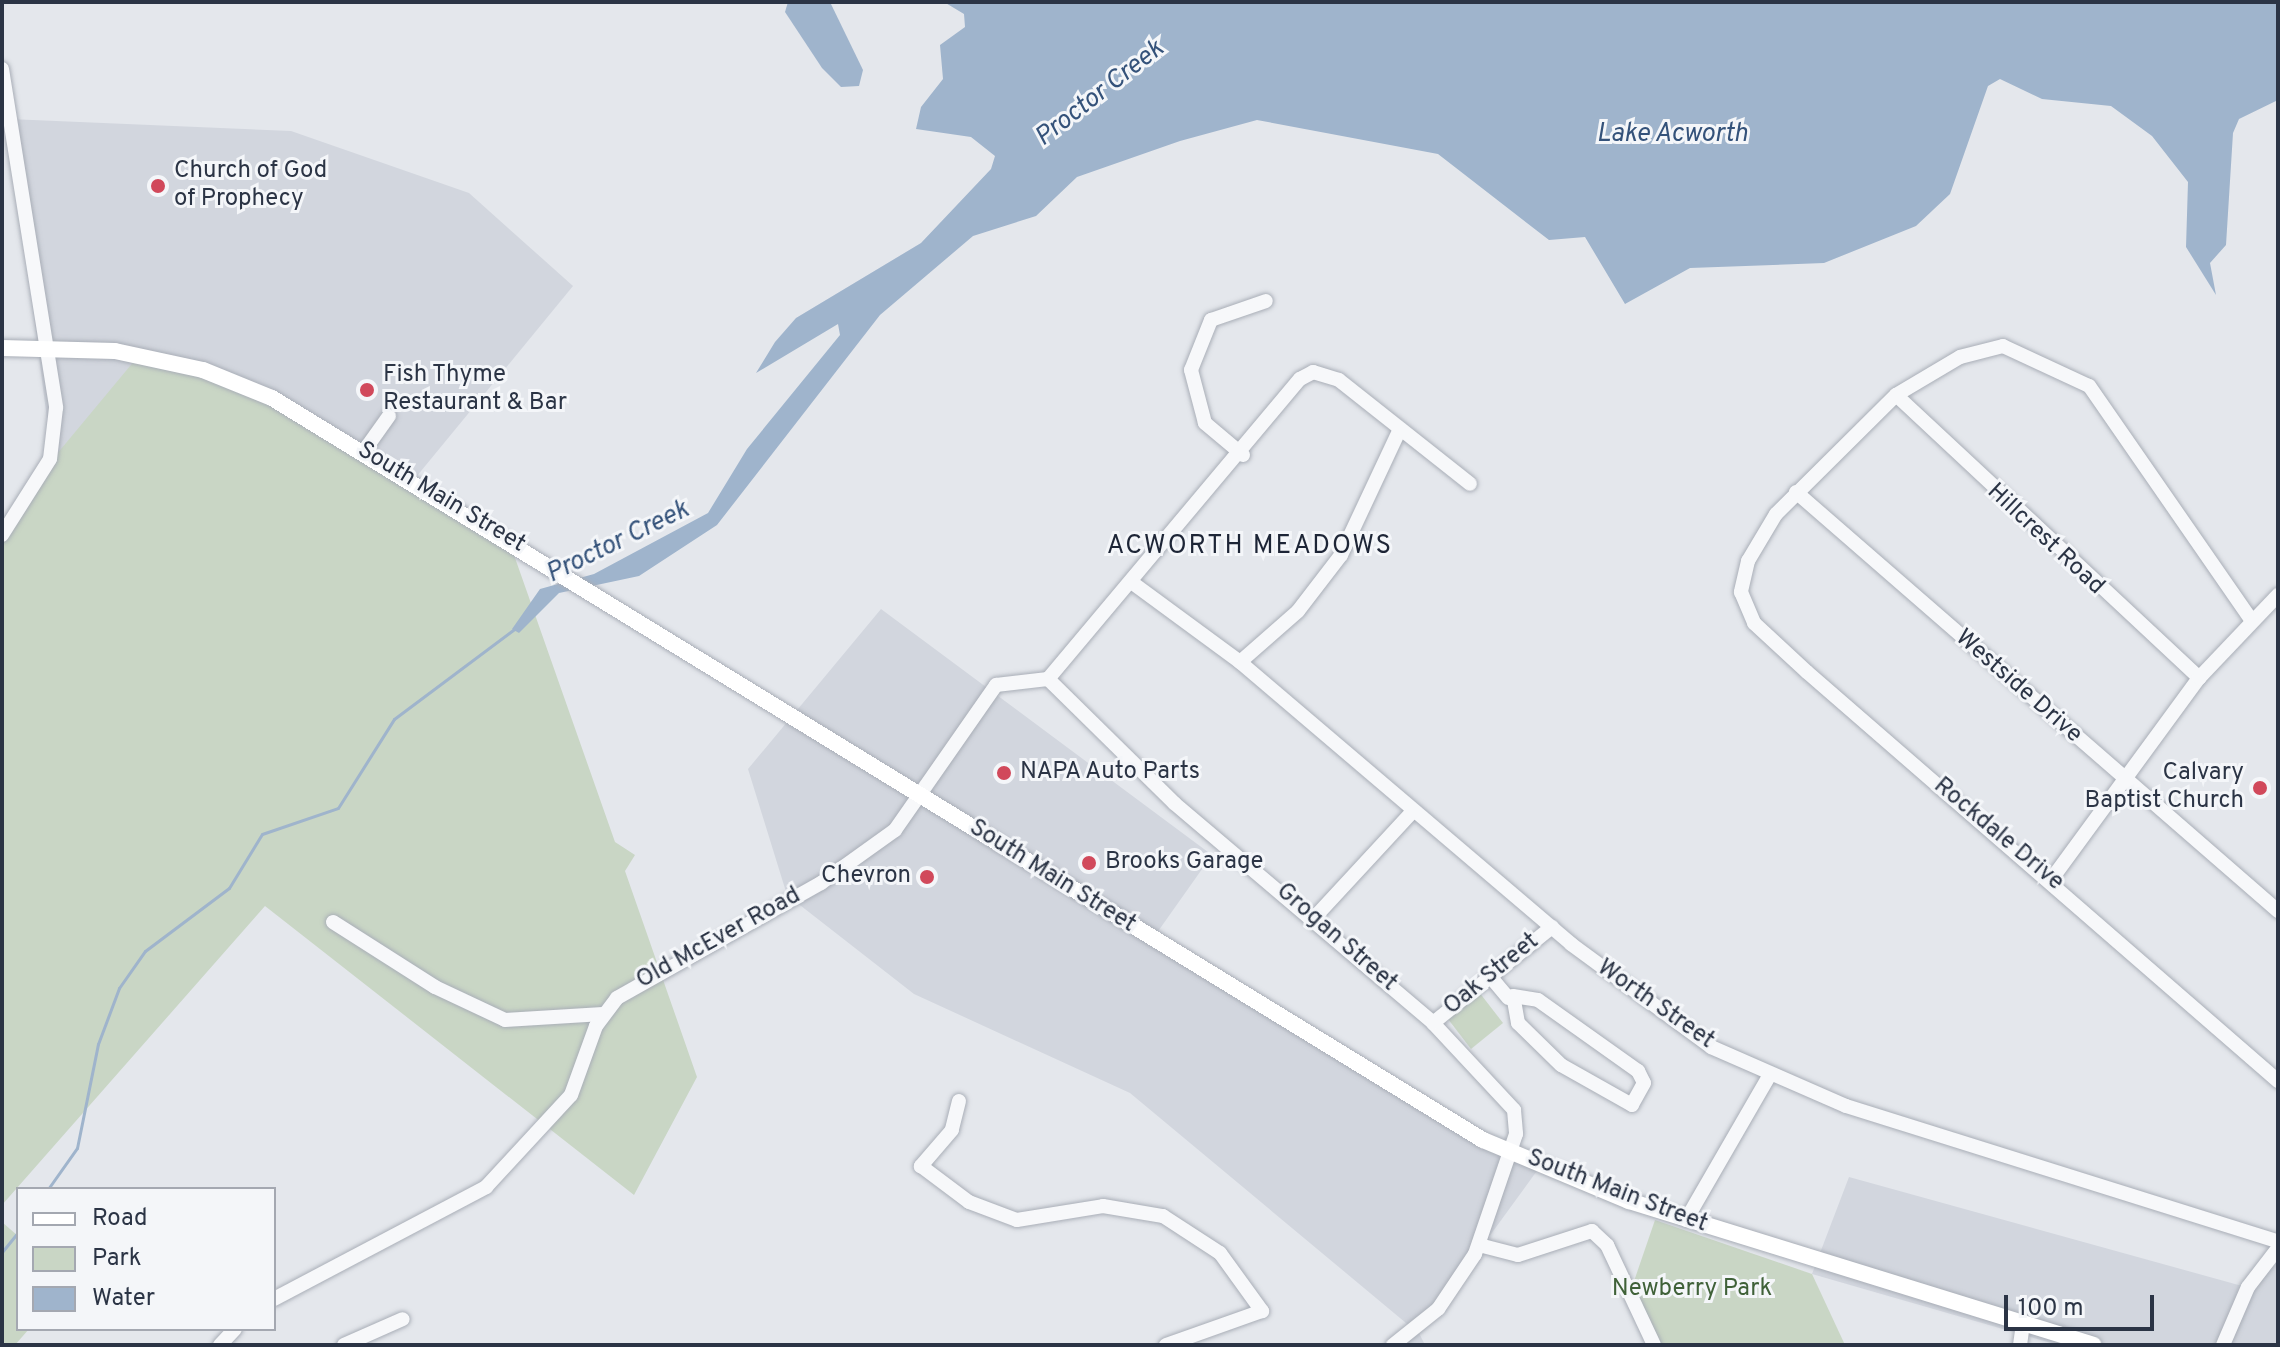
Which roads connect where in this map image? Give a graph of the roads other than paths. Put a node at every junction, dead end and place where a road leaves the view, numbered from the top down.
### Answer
1 (2, 69) edge
2 (6, 113) edge
3 (1266, 301) dead end
4 (47, 346) junction
5 (2, 348) edge
6 (1896, 395) junction
7 (389, 416) dead end
8 (1400, 429) junction
9 (364, 451) junction
10 (1243, 455) junction
11 (1470, 484) dead end
12 (1796, 492) junction
13 (2, 535) edge
14 (1134, 584) junction
15 (2278, 595) edge
16 (2252, 621) junction
17 (1240, 662) junction
18 (2199, 678) junction
19 (1048, 679) junction
20 (2124, 779) junction
21 (922, 796) junction
22 (1413, 811) junction
23 (2051, 880) junction
24 (2278, 911) edge
25 (1315, 917) junction
26 (333, 922) dead end
27 (1552, 927) junction
28 (1489, 975) junction
29 (1508, 998) junction
30 (603, 1014) junction
31 (1433, 1023) junction
32 (1769, 1076) junction
33 (2278, 1081) edge
34 (959, 1101) dead end
35 (1511, 1151) junction
36 (1686, 1220) junction
37 (2278, 1241) edge
38 (1479, 1245) junction
39 (2278, 1248) edge
40 (276, 1298) edge
41 (403, 1319) dead end
42 (2023, 1324) junction
43 (344, 1345) edge
44 (1166, 1345) edge
45 (1393, 1345) edge
46 (1654, 1345) edge
47 (2020, 1345) edge
48 (2093, 1345) edge
49 (2223, 1345) edge

1 - 2 street
2 - 4 street
3 - 10 street
4 - 5 main road, South Main Street
4 - 9 main road, South Main Street
4 - 13 street
6 - 12 street
6 - 16 street
6 - 18 street, Hillcrest Road
7 - 9 street
8 - 10 street
8 - 11 street
8 - 17 street
9 - 21 main road, South Main Street
10 - 14 street
12 - 20 street, Westside Drive
12 - 23 street, Rockdale Drive
14 - 17 street, Worth Street
14 - 19 street
15 - 16 street
16 - 18 street
17 - 22 street, Worth Street
18 - 20 street
19 - 21 street, Old McEver Road
19 - 25 street, Grogan Street
20 - 23 street
20 - 24 street, Westside Drive
21 - 30 street, Old McEver Road
21 - 35 main road, South Main Street
22 - 25 street
22 - 27 street, Worth Street
23 - 33 street, Rockdale Drive
25 - 31 street, Grogan Street
26 - 30 street
27 - 28 street, Oak Street
27 - 32 street, Worth Street
28 - 29 street
28 - 31 street, Oak Street
29 - 29 street
30 - 40 street, Old McEver Road
31 - 35 street, Grogan Street
32 - 36 street
32 - 37 street, Worth Street
34 - 44 street
35 - 36 main road, South Main Street
35 - 38 street, Grogan Street
36 - 42 main road, South Main Street
38 - 45 street, Grogan Street
38 - 46 street
39 - 49 street
41 - 43 street
42 - 47 street
42 - 48 main road, South Main Street

